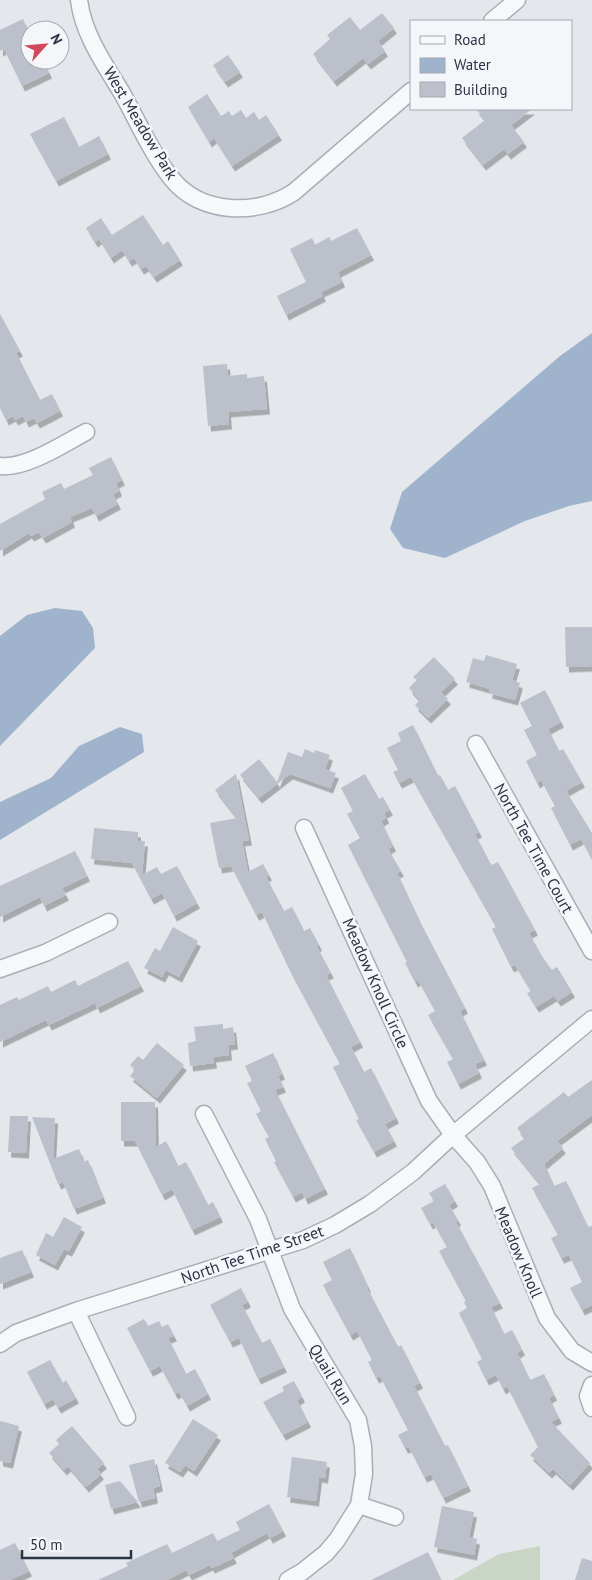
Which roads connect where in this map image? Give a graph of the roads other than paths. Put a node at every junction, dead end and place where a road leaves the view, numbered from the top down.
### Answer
1 (79, 0) edge
2 (517, 0) edge
3 (493, 20) edge
4 (410, 92) edge
5 (86, 432) dead end
6 (0, 466) edge
7 (476, 744) dead end
8 (304, 828) dead end
9 (109, 922) dead end
10 (592, 951) edge
11 (0, 968) edge
12 (592, 1019) edge
13 (204, 1114) dead end
14 (453, 1135) junction
15 (270, 1250) junction
16 (76, 1310) junction
17 (0, 1344) edge
18 (592, 1363) edge
19 (592, 1385) edge
20 (592, 1408) edge
21 (127, 1417) dead end
22 (359, 1504) junction
23 (395, 1517) dead end
24 (288, 1580) edge

1 - 4 street, West Meadow Park
2 - 3 street
5 - 6 street
7 - 10 street, North Tee Time Court
8 - 14 street, Meadow Knoll Circle
9 - 11 street
12 - 14 street, North Tee Time Street
13 - 15 street, Quail Run
14 - 15 street, North Tee Time Street
14 - 18 street, Meadow Knoll
15 - 16 street, North Tee Time Street
15 - 22 street, Quail Run
16 - 17 street, North Tee Time Street
16 - 21 street
19 - 20 street
22 - 23 street
22 - 24 street

